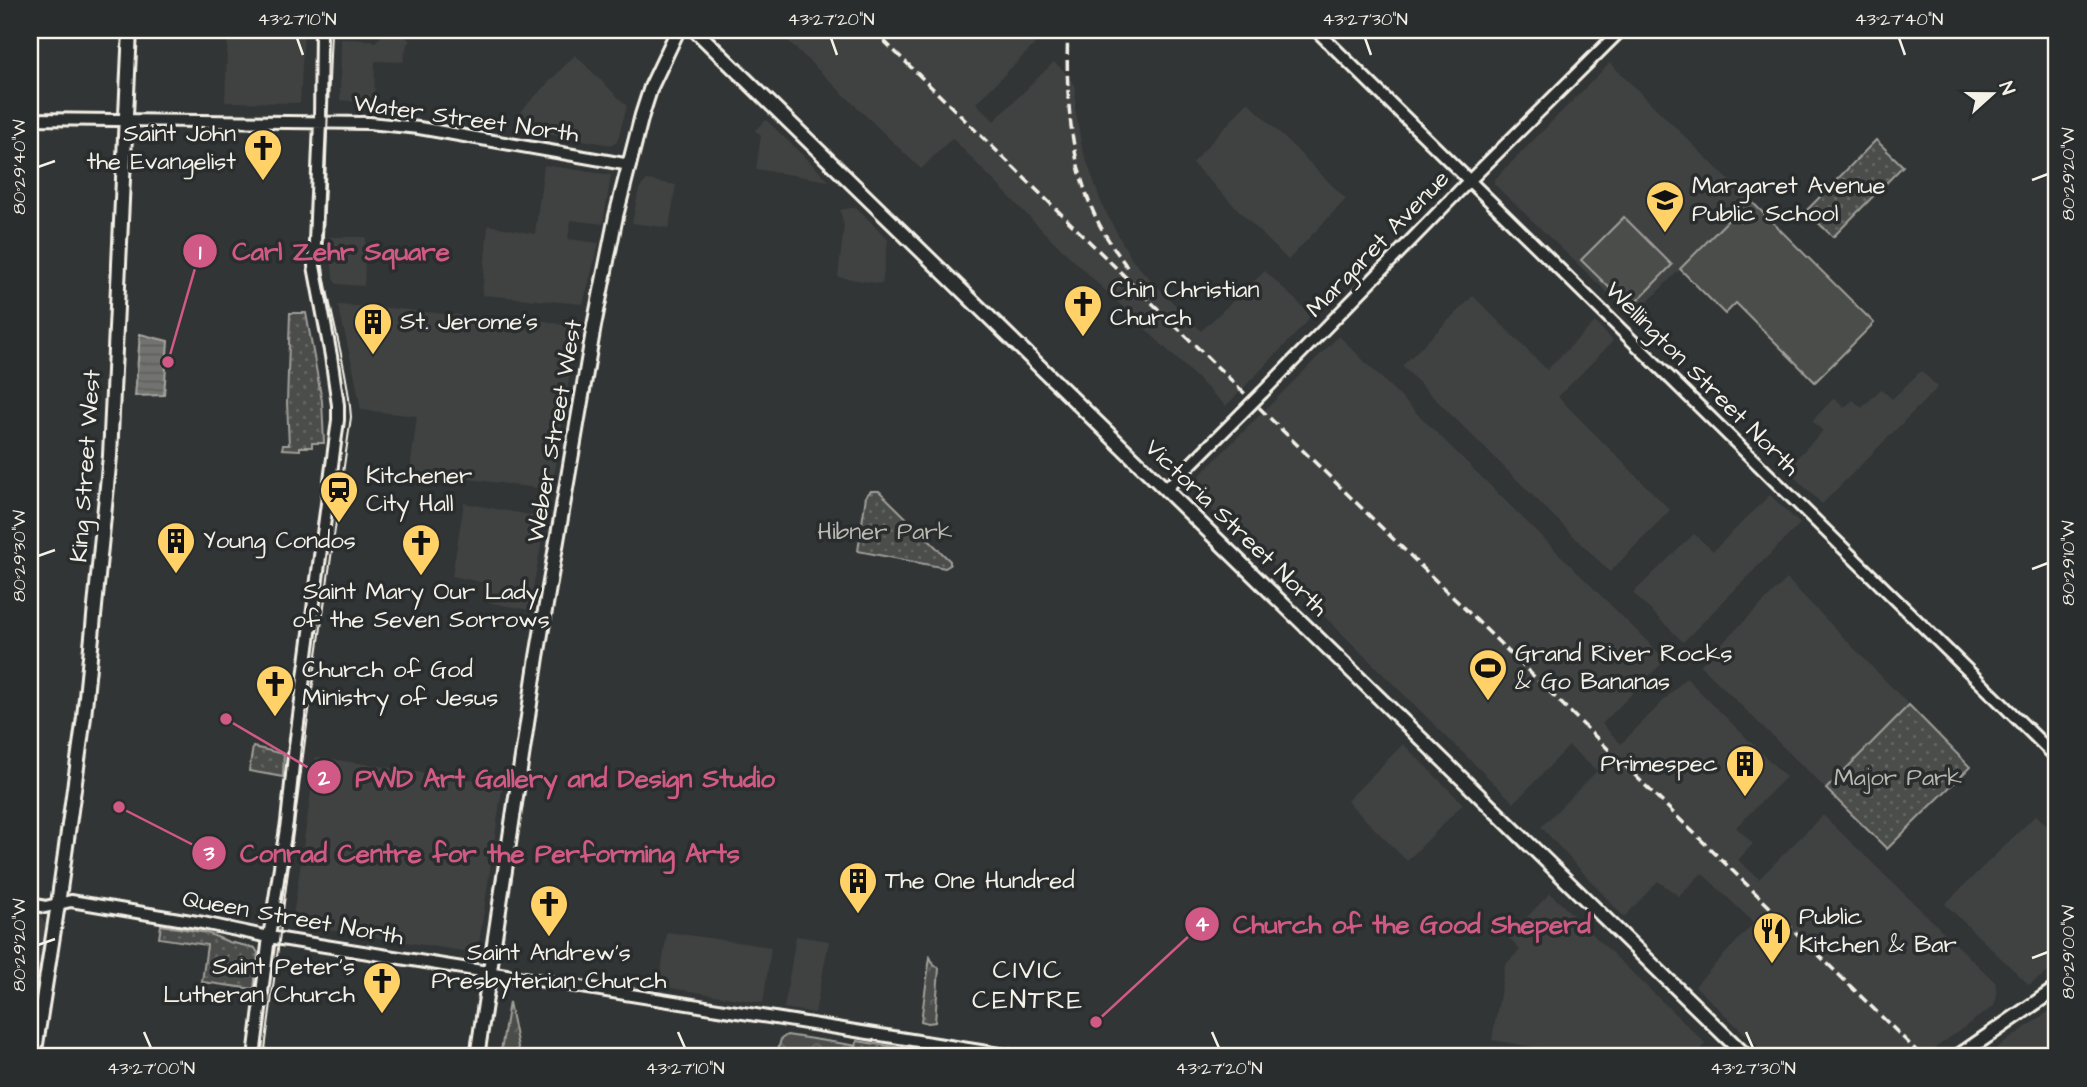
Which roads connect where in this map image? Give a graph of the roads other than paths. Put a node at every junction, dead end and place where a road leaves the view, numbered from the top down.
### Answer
1 (130, 30) edge
2 (321, 30) edge
3 (678, 30) edge
4 (695, 30) edge
5 (1316, 30) edge
6 (1621, 30) edge
7 (30, 119) edge
8 (127, 119) junction
9 (320, 122) junction
10 (630, 165) junction
11 (1470, 180) junction
12 (1166, 489) junction
13 (2057, 758) edge
14 (30, 903) edge
15 (58, 904) junction
16 (269, 937) junction
17 (489, 973) junction
18 (2057, 988) edge
19 (34, 1057) edge
20 (254, 1057) edge
21 (477, 1057) edge
22 (1018, 1057) edge
23 (1747, 1057) edge
24 (1957, 1057) edge

1 - 8 main road, King Street West
2 - 9 street
3 - 10 main road, Weber Street West
4 - 12 main road, Victoria Street North
5 - 11 street, Wellington Street North
6 - 11 street, Margaret Avenue
7 - 8 street, Water Street North
8 - 9 street, Water Street North
8 - 15 main road, King Street West
9 - 10 street, Water Street North
9 - 16 street
10 - 17 main road, Weber Street West
11 - 12 street, Margaret Avenue, bridge
11 - 13 street, Wellington Street North
12 - 23 main road, Victoria Street North
14 - 15 street, Queen Street North
15 - 16 street, Queen Street North
15 - 19 main road, King Street West
16 - 17 street, Queen Street North
16 - 20 street
17 - 21 main road, Weber Street West
17 - 22 street, Queen Street North
18 - 24 main road

